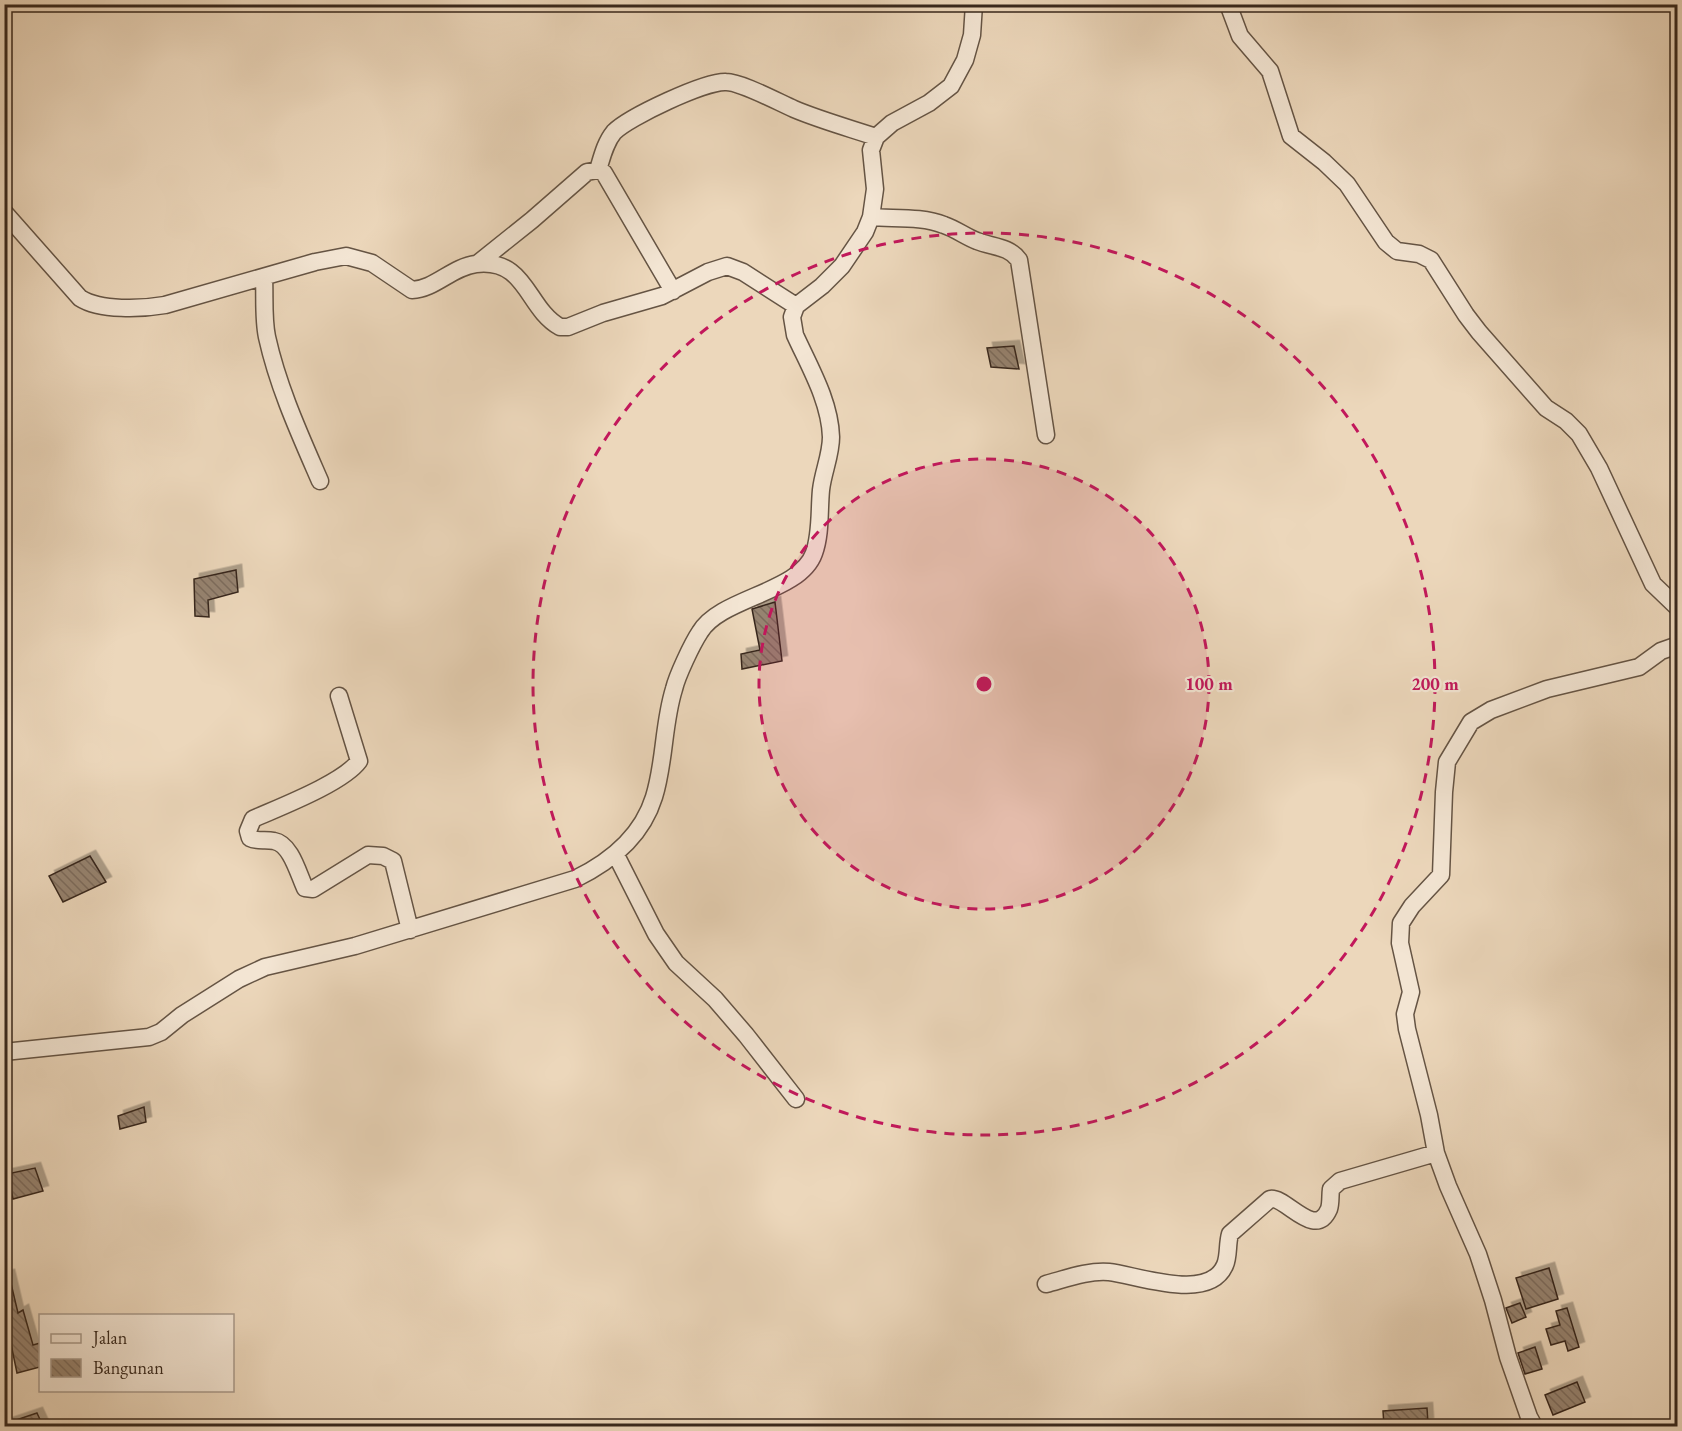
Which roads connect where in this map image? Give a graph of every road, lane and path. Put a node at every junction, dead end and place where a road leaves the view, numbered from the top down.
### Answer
1 (1228, 4) edge
2 (970, 7) edge
3 (876, 137) junction
4 (597, 170) junction
5 (4, 212) edge
6 (871, 218) junction
7 (477, 264) junction
8 (264, 277) junction
9 (674, 291) junction
10 (796, 306) junction
11 (1046, 435) dead end
12 (320, 481) dead end
13 (1677, 606) edge
14 (1677, 645) edge
15 (339, 696) dead end
16 (616, 855) junction
17 (410, 930) junction
18 (4, 1052) edge
19 (796, 1099) dead end
20 (1436, 1153) junction
21 (1046, 1284) dead end
22 (1534, 1426) edge

1 - 13 street
2 - 3 street
3 - 4 street
3 - 6 street
4 - 7 street
4 - 9 street
5 - 8 street
6 - 10 street
6 - 11 street
7 - 8 street
7 - 9 street
8 - 12 street
9 - 10 street
10 - 16 street
14 - 20 street
15 - 17 street
16 - 17 street
16 - 19 street
17 - 18 street
20 - 21 street
20 - 22 street

